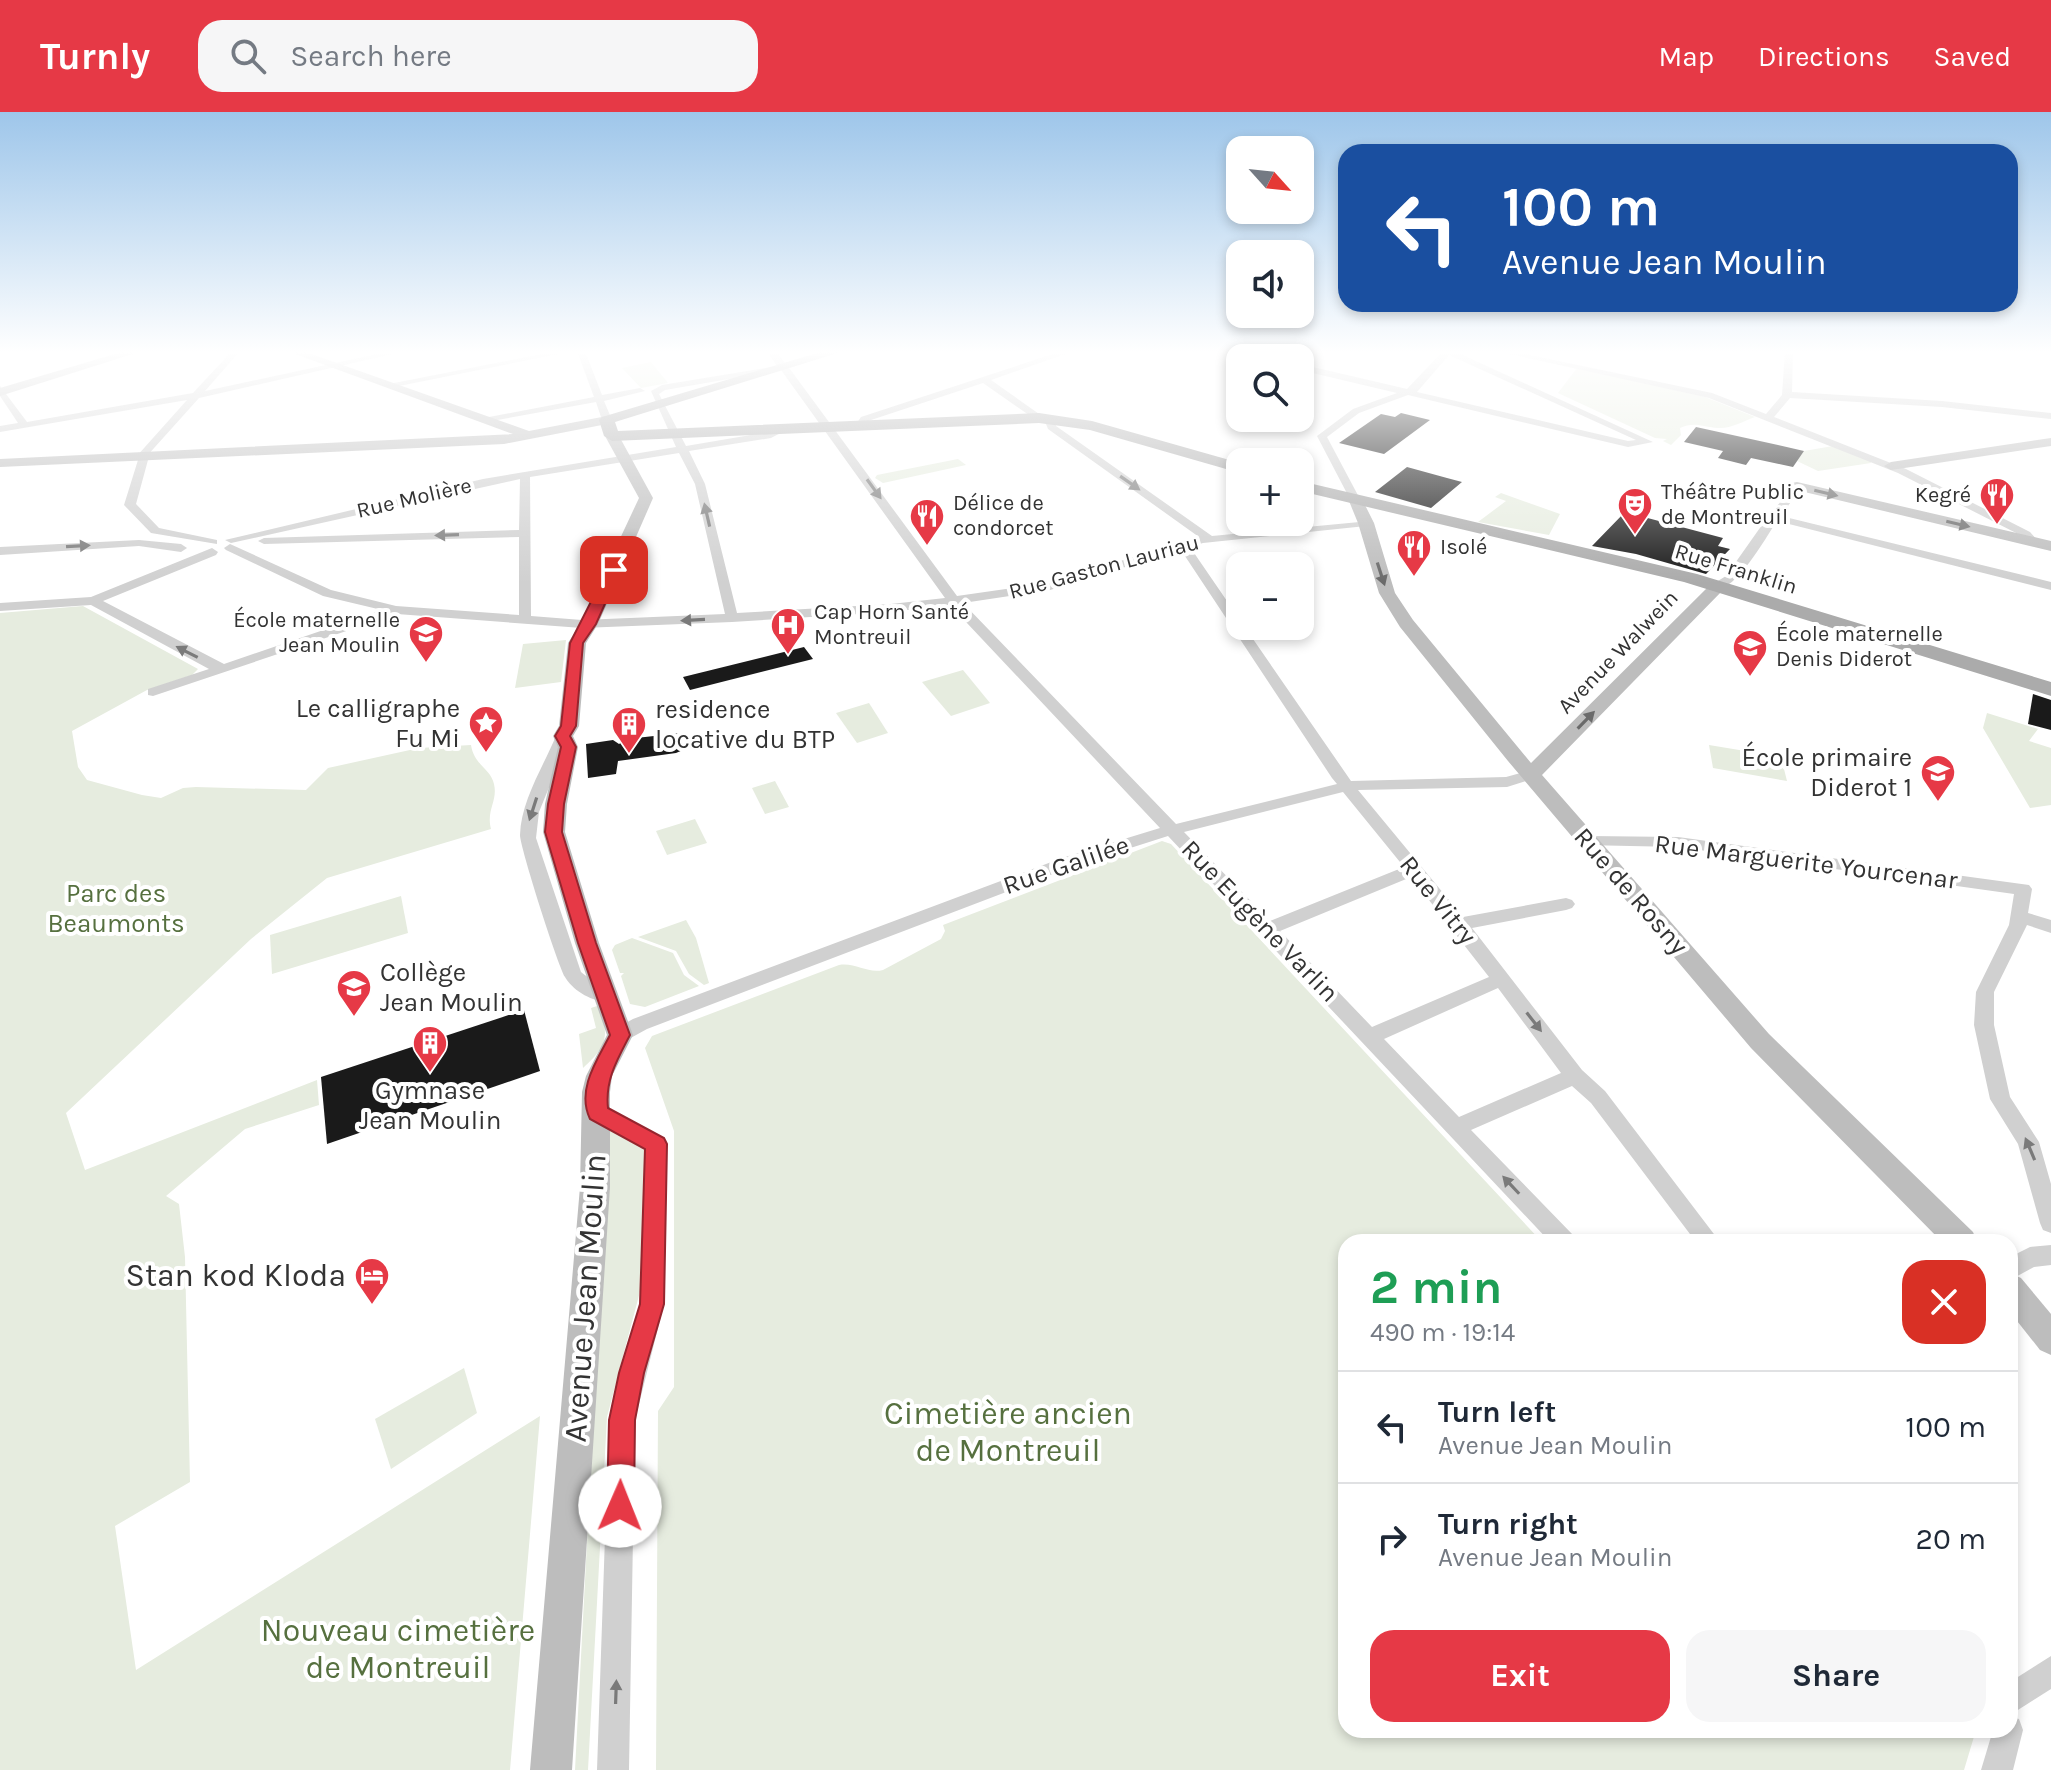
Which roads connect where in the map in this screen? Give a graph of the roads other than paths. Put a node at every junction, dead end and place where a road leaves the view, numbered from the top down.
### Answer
1 (166, 428) edge
2 (510, 428) edge
3 (605, 428) edge
4 (609, 428) edge
5 (614, 428) edge
6 (672, 428) edge
7 (772, 428) edge
8 (780, 428) edge
9 (830, 428) edge
10 (1053, 428) edge
11 (1100, 428) edge
12 (1332, 428) edge
13 (1562, 428) edge
14 (1618, 428) edge
15 (1797, 428) edge
16 (674, 433) junction
17 (530, 436) junction
18 (2051, 442) edge
19 (681, 450) junction
20 (141, 457) junction
21 (625, 459) junction
22 (0, 463) edge
23 (1226, 464) edge
24 (1891, 466) junction
25 (525, 476) junction
26 (1797, 486) joint
27 (1314, 490) edge
28 (1356, 501) junction
29 (1773, 517) junction
30 (1366, 523) junction
31 (525, 533) junction
32 (1209, 539) junction
33 (2033, 542) junction
34 (232, 544) junction
35 (1183, 545) junction
36 (2051, 546) edge
37 (210, 547) junction
38 (0, 551) edge
39 (2051, 586) edge
40 (1717, 587) junction
41 (93, 601) junction
42 (954, 601) junction
43 (0, 607) edge
44 (396, 610) junction
45 (732, 618) junction
46 (525, 620) junction
47 (589, 624) junction
48 (227, 668) junction
49 (2051, 689) edge
50 (153, 692) dead end
51 (1531, 775) junction
52 (1347, 786) junction
53 (1171, 830) junction
54 (1589, 841) junction
55 (1413, 870) junction
56 (1566, 904) dead end
57 (2019, 916) junction
58 (1459, 924) junction
59 (2051, 927) edge
60 (1268, 929) junction
61 (1501, 979) junction
62 (620, 1035) junction
63 (1371, 1036) junction
64 (1575, 1076) junction
65 (598, 1113) junction
66 (1456, 1127) junction
67 (2051, 1223) edge
68 (1557, 1234) edge
69 (1703, 1234) edge
70 (1954, 1234) edge
71 (2051, 1255) edge
72 (2018, 1264) edge
73 (2018, 1298) edge
74 (2051, 1339) edge
75 (2051, 1671) edge
76 (2018, 1694) edge
77 (2006, 1738) edge
78 (551, 1770) edge
79 (613, 1770) edge
80 (1997, 1770) edge

1 - 20 street
2 - 17 main road
3 - 17 main road
4 - 21 main road
5 - 16 main road
6 - 16 street
7 - 16 main road
8 - 19 street, Rue Molière
9 -> 42 street, Rue Eugène Varlin
10 -> 32 street
11 - 23 main road
12 - 28 street
13 - 14 street
15 - 24 street
16 - 19 street
17 - 20 main road
18 - 24 main road
19 - 21 street, Rue Molière
45 -> 19 street
20 - 22 main road
20 - 37 street
21 - 25 street, Rue Molière
21 - 47 main road
24 - 33 street
25 - 31 street
25 - 34 street, Rue Molière
26 - 29 street, Avenue Walwein
26 -> 33 main road
27 - 28 main road, Rue Franklin
28 - 30 main road, Rue de Rosny
28 - 40 main road, Rue Franklin
29 - 39 street
29 - 40 street, Avenue Walwein
30 - 32 street, Rue Gaston Lauriau
30 -> 51 main road, Rue de Rosny
31 -> 34 street
31 - 46 street
32 - 35 street, Rue Gaston Lauriau
33 - 36 main road
34 - 37 street
34 - 44 street, Rue Gaston Lauriau
35 - 42 street, Rue Gaston Lauriau
35 - 52 street, Rue Vitry
38 -> 37 street
37 - 41 street
40 - 49 main road, Rue Franklin
51 -> 40 main road, Avenue Walwein
41 - 43 street
48 -> 41 street
42 - 45 street, Rue Gaston Lauriau
42 - 53 street, Rue Eugène Varlin
44 - 46 street, Rue Gaston Lauriau
44 - 48 street
45 -> 47 street, Rue Gaston Lauriau
46 - 47 street, Rue Gaston Lauriau
47 - 62 main road
48 - 50 street
51 - 52 street, Rue Galilée
51 - 54 main road, Rue de Rosny
52 - 53 street, Rue Galilée
52 - 55 street, Rue Vitry
53 - 60 street, Rue Eugène Varlin
53 - 62 street, Rue Galilée
54 - 57 street, Rue Marguerite Yourcenar
54 - 70 main road, Rue de Rosny
55 - 58 street, Rue Vitry
55 - 60 street
56 - 58 street
57 - 59 street
67 -> 57 street
58 - 61 street, Rue Vitry
60 - 63 street, Rue Eugène Varlin
61 - 63 street
61 -> 64 street, Rue Vitry
62 - 65 main road, Avenue Jean Moulin
63 - 66 street, Rue Eugène Varlin
64 - 66 street
64 - 69 street, Rue Vitry
65 - 78 main road, Avenue Jean Moulin
79 -> 65 street, Avenue Jean Moulin
68 -> 66 street, Rue Eugène Varlin
71 - 72 street
73 - 74 main road
75 - 76 street
77 - 80 street

